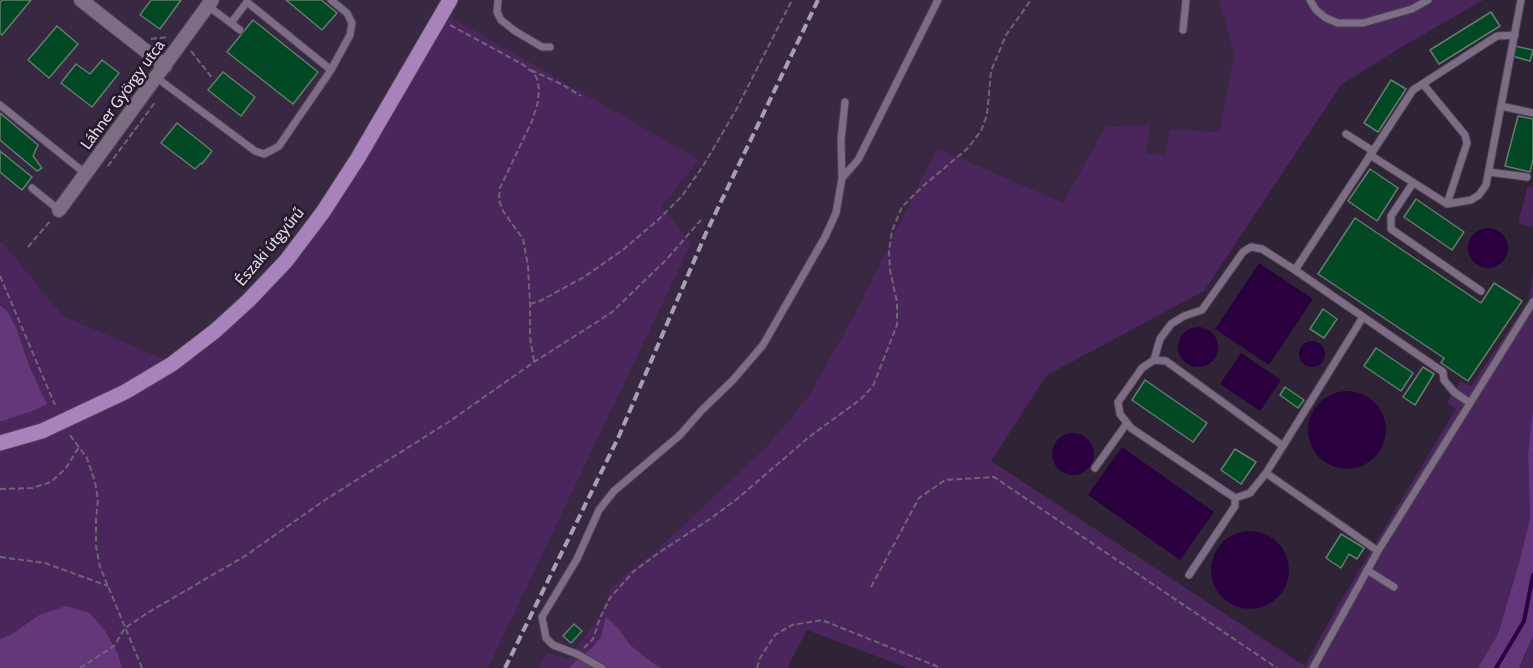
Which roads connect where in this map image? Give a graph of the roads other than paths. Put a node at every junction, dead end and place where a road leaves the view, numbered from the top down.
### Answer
1 (81, 0) edge
2 (332, 0) edge
3 (450, 0) edge
4 (498, 0) edge
5 (938, 0) edge
6 (1186, 0) edge
7 (1310, 0) edge
8 (1428, 0) edge
9 (1521, 0) edge
10 (210, 3) edge
11 (231, 23) junction
12 (240, 30) dead end
13 (1183, 30) dead end
14 (1515, 35) junction
15 (550, 47) dead end
16 (331, 70) junction
17 (161, 72) junction
18 (1423, 84) junction
19 (845, 102) dead end
20 (0, 105) edge
21 (1501, 106) junction
22 (1533, 113) edge
23 (1346, 134) dead end
24 (1371, 153) junction
25 (1489, 172) junction
26 (86, 174) junction
27 (1527, 177) dead end
28 (842, 178) junction
29 (1413, 183) junction
30 (32, 188) dead end
31 (1447, 204) junction
32 (59, 210) joint
33 (1295, 270) junction
34 (1481, 291) dead end
35 (1533, 302) edge
36 (1363, 316) junction
37 (1154, 360) junction
38 (1470, 403) junction
39 (1127, 423) junction
40 (0, 443) edge
41 (1283, 446) junction
42 (1095, 468) dead end
43 (1266, 473) junction
44 (1235, 498) junction
45 (1378, 551) junction
46 (1367, 570) junction
47 (1189, 575) dead end
48 (1394, 587) dead end
49 (602, 668) edge
50 (1313, 668) edge

1 - 17 street
2 - 16 lane
3 - 40 main road, Északi útgyűrű
4 - 15 lane
5 - 28 lane
6 - 13 lane
7 - 8 lane
9 - 14 lane
10 - 11 lane
10 - 17 street, Láhner György utca
11 - 12 lane
11 - 16 lane
14 - 18 lane
14 - 21 lane
16 - 17 lane
17 - 26 street, Láhner György utca
18 - 24 lane
18 - 31 lane
19 - 28 lane
20 - 26 lane
21 - 22 lane
21 - 25 lane
23 - 24 lane
24 - 29 lane
24 - 33 lane
25 - 27 lane
25 - 31 lane
26 - 32 street, Láhner György utca
28 - 49 lane
29 - 31 lane
29 - 34 lane
30 - 32 lane
33 - 36 lane
33 - 37 lane
35 - 38 lane
36 - 38 lane
36 - 41 lane
37 - 39 lane
37 - 41 lane
38 - 45 lane
39 - 42 lane
39 - 44 lane
41 - 43 lane
43 - 44 lane
43 - 45 lane
44 - 47 lane
45 - 46 lane
46 - 48 lane
46 - 50 lane

